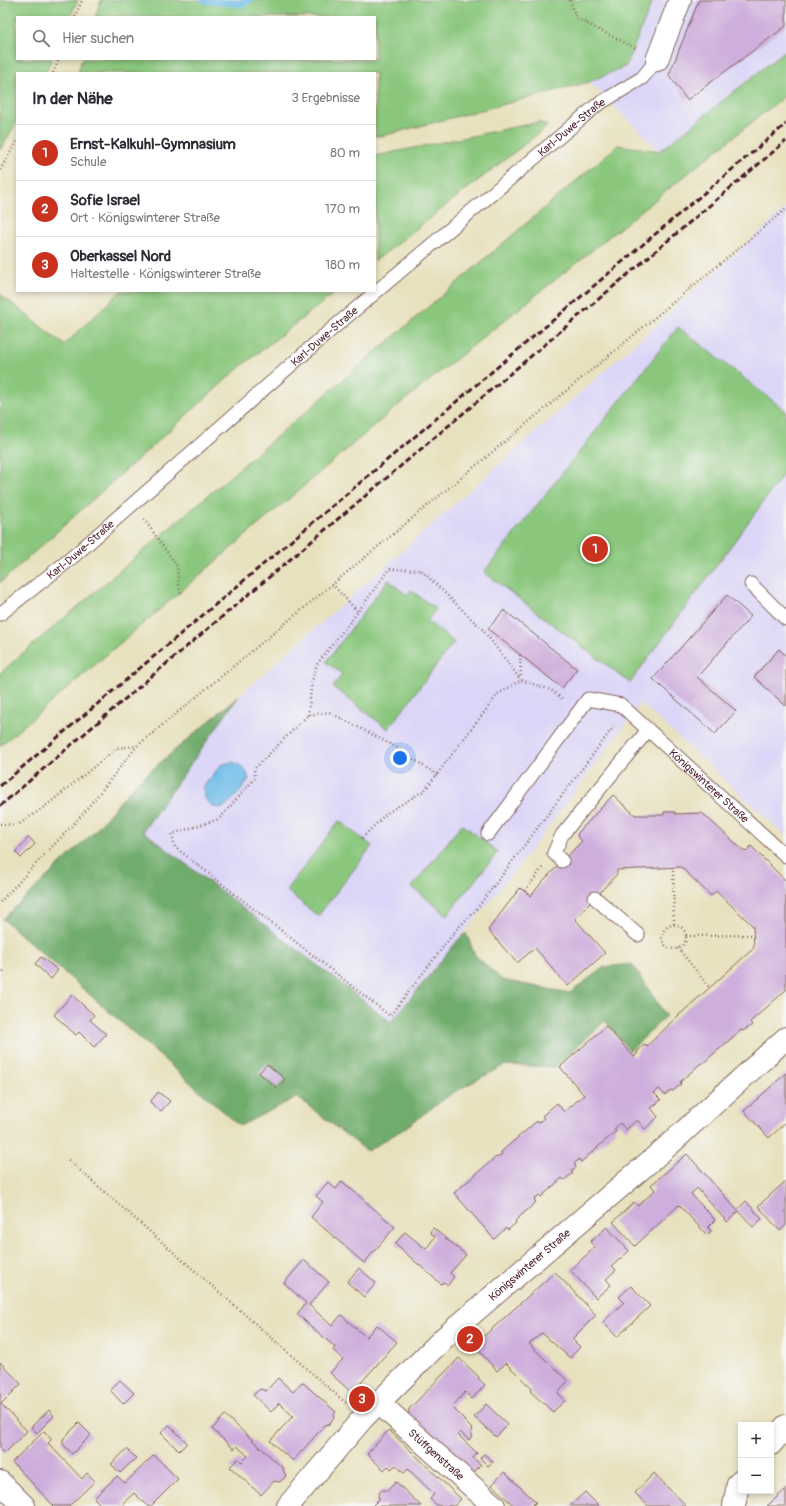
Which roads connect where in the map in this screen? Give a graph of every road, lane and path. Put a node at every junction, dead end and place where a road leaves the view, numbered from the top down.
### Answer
1 (82, 0) edge
2 (570, 0) edge
3 (680, 0) edge
4 (75, 16) edge
5 (59, 60) edge
6 (657, 60) junction
7 (53, 72) edge
8 (16, 143) edge
9 (0, 170) edge
10 (786, 209) edge
11 (376, 292) edge
12 (376, 292) edge
13 (134, 504) junction
14 (332, 584) junction
15 (751, 584) dead end
16 (182, 596) dead end
17 (358, 612) junction
18 (0, 614) edge
19 (786, 619) edge
20 (520, 655) dead end
21 (521, 680) junction
22 (578, 711) junction
23 (629, 712) junction
24 (308, 715) junction
25 (648, 730) junction
26 (137, 746) junction
27 (437, 775) junction
28 (0, 824) edge
29 (488, 834) dead end
30 (362, 838) dead end
31 (786, 856) edge
32 (558, 857) joint
33 (673, 868) dead end
34 (525, 892) dead end
35 (594, 898) dead end
36 (0, 902) edge
37 (674, 924) junction
38 (638, 935) dead end
39 (754, 935) dead end
40 (686, 936) junction
41 (678, 948) junction
42 (6, 969) dead end
43 (0, 974) edge
44 (709, 987) dead end
45 (786, 1038) edge
46 (68, 1160) dead end
47 (379, 1403) junction
48 (363, 1418) junction
49 (786, 1426) edge
50 (774, 1440) edge
51 (0, 1482) edge
52 (738, 1484) edge
53 (24, 1506) edge
54 (288, 1506) edge
55 (494, 1506) edge
56 (734, 1506) edge

1 - 4 path
2 - 6 path
3 - 6 main road, Karl-Duwe-Straße
5 - 7 path
6 - 12 lane, Karl-Duwe-Straße
8 - 9 path
10 - 14 path
11 - 13 lane, Karl-Duwe-Straße
13 - 16 path
13 - 18 lane, Karl-Duwe-Straße
14 - 17 path
14 - 26 path
15 - 19 lane
17 - 21 path
17 - 24 path
20 - 21 path
21 - 22 path
21 - 27 path
22 - 23 lane
22 - 29 lane
23 - 24 path
23 - 25 lane, Königswinterer Straße
24 - 27 path
25 - 31 lane, Königswinterer Straße
25 - 32 lane
26 - 28 path
26 - 36 path
27 - 30 path
32 - 34 path
33 - 37 path
35 - 38 lane
37 - 40 path
37 - 41 path
39 - 40 path
40 - 41 path
41 - 44 path
42 - 43 path
45 - 47 main road, Königswinterer Straße
46 - 48 path
47 - 48 main road, Königswinterer Straße
47 - 55 main road, Stüffgenstraße
48 - 54 main road, Königswinterer Straße
49 - 50 main road
51 - 53 main road
52 - 56 main road

